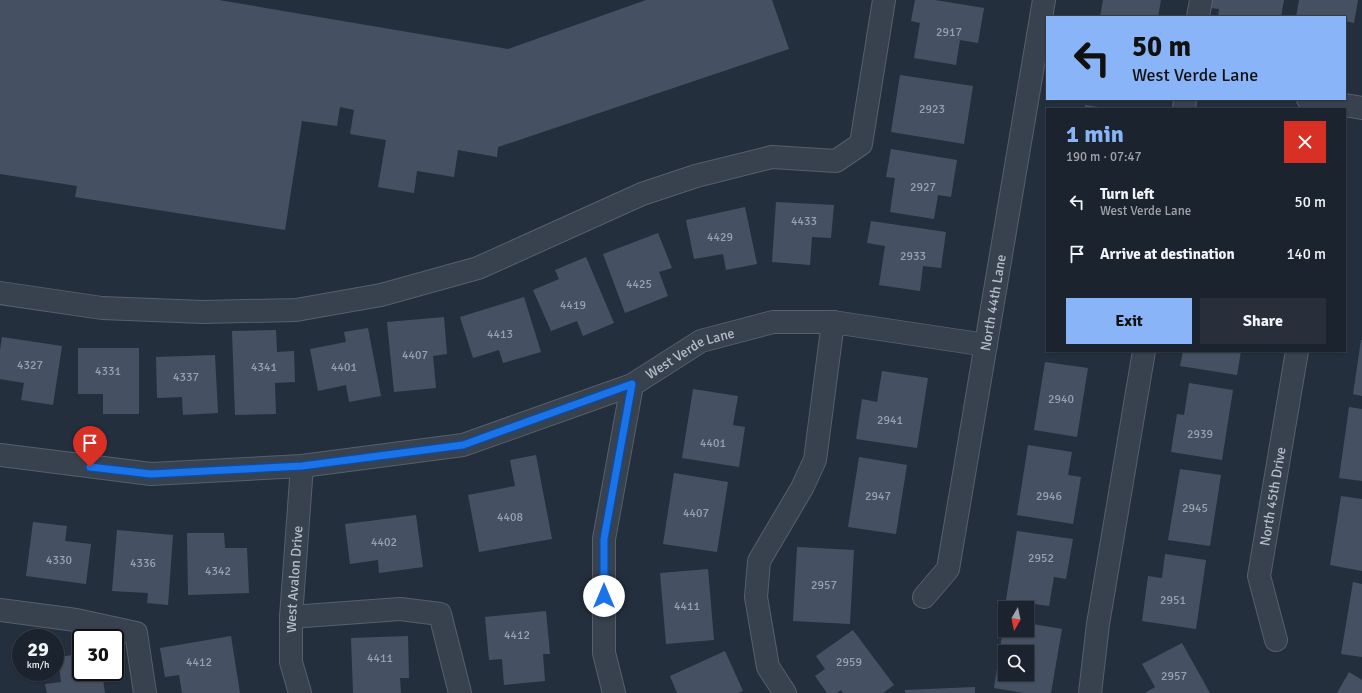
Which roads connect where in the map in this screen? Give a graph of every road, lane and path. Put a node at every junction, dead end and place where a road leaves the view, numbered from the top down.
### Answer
1 (884, 0) edge
2 (1044, 0) edge
3 (1201, 0) edge
4 (1198, 16) edge
5 (1041, 56) edge
6 (1312, 100) edge
7 (1339, 106) edge
8 (1362, 108) edge
9 (0, 293) edge
10 (833, 322) junction
11 (986, 345) junction
12 (1144, 352) edge
13 (1297, 352) edge
14 (632, 384) junction
15 (0, 456) edge
16 (302, 466) junction
17 (924, 597) dead end
18 (0, 610) edge
19 (291, 617) junction
20 (1276, 640) dead end
21 (145, 693) edge
22 (300, 693) edge
23 (460, 693) edge
24 (614, 693) edge
25 (785, 693) edge
26 (1090, 693) edge

1 - 9 street
2 - 5 street, North 44th Lane
3 - 4 street
5 - 11 street, North 44th Lane
6 - 7 street
7 - 8 street
10 - 11 street, West Verde Lane
10 - 14 street, West Verde Lane
10 - 25 street
11 - 17 street, North 44th Lane
12 - 26 street
13 - 20 street, North 45th Drive
14 - 16 street, West Verde Lane
14 - 24 street
15 - 16 street, West Verde Lane
16 - 19 street, West Avalon Drive
18 - 21 street
19 - 22 street, West Avalon Drive
19 - 23 street

